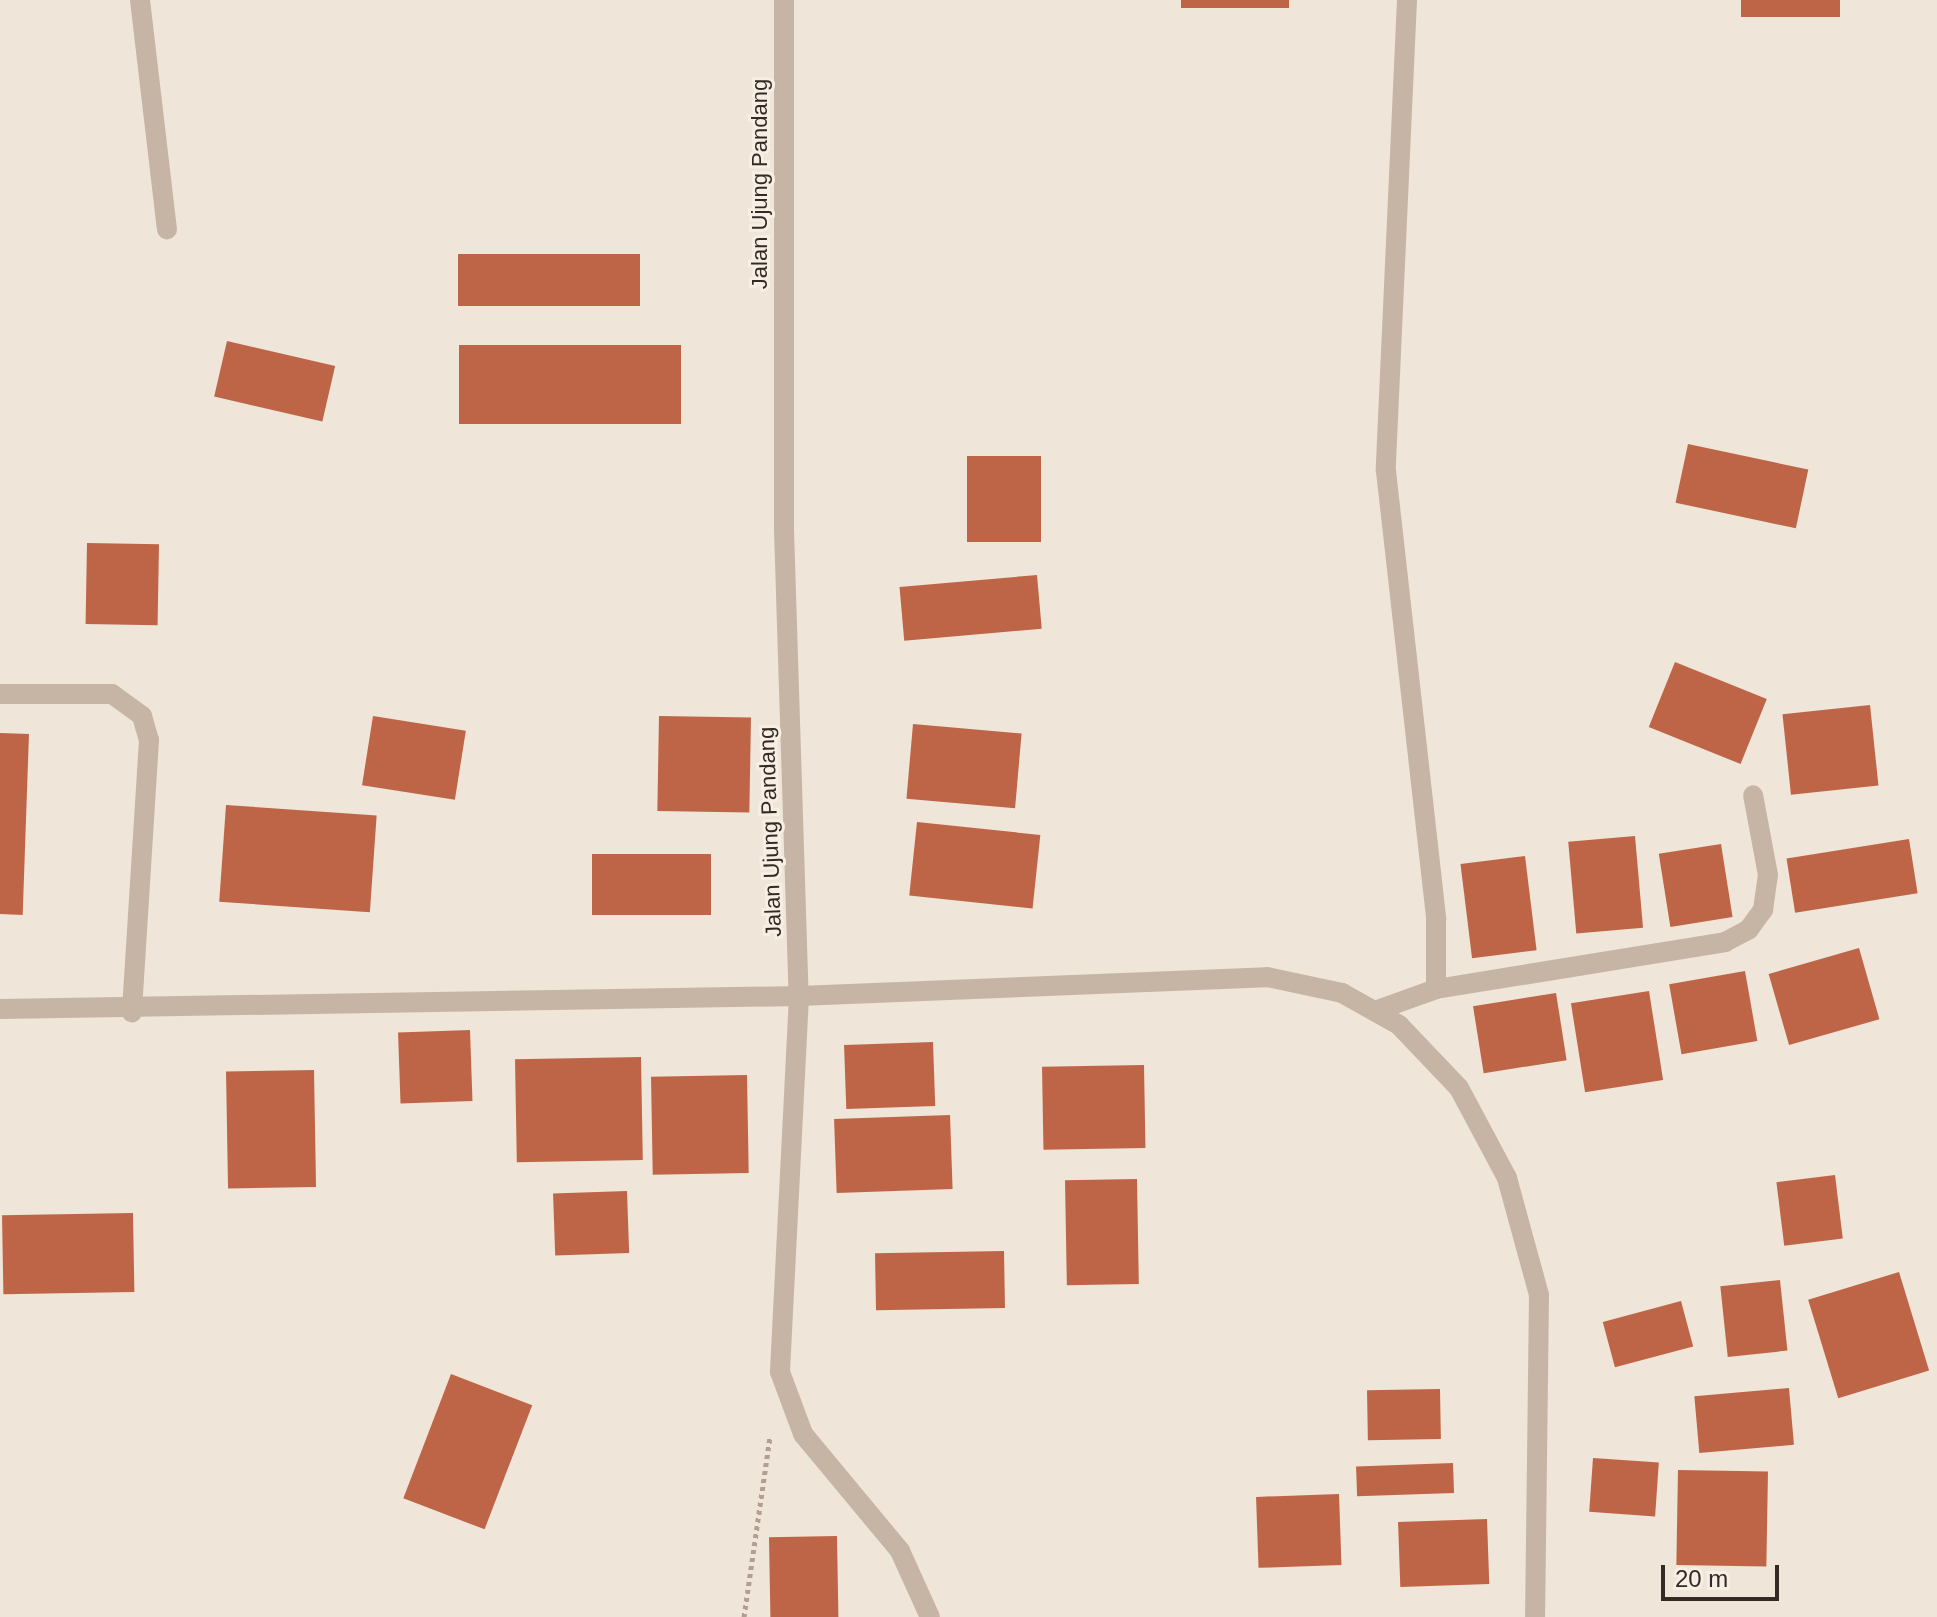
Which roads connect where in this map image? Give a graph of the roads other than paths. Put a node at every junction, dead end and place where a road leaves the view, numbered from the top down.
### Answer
1 (140, 0) edge
2 (784, 0) edge
3 (1407, 0) edge
4 (167, 229) dead end
5 (0, 694) edge
6 (1753, 795) dead end
7 (1436, 989) junction
8 (799, 996) junction
9 (0, 1009) edge
10 (1375, 1011) junction
11 (132, 1012) junction
12 (930, 1617) edge
13 (1535, 1617) edge

1 - 4 street
2 - 8 street, Jalan Ujung Pandang
3 - 7 street
5 - 11 street
6 - 7 street
7 - 10 street
8 - 10 street
8 - 11 street
8 - 12 street, Jalan Ujung Pandang
9 - 11 street
10 - 13 street

